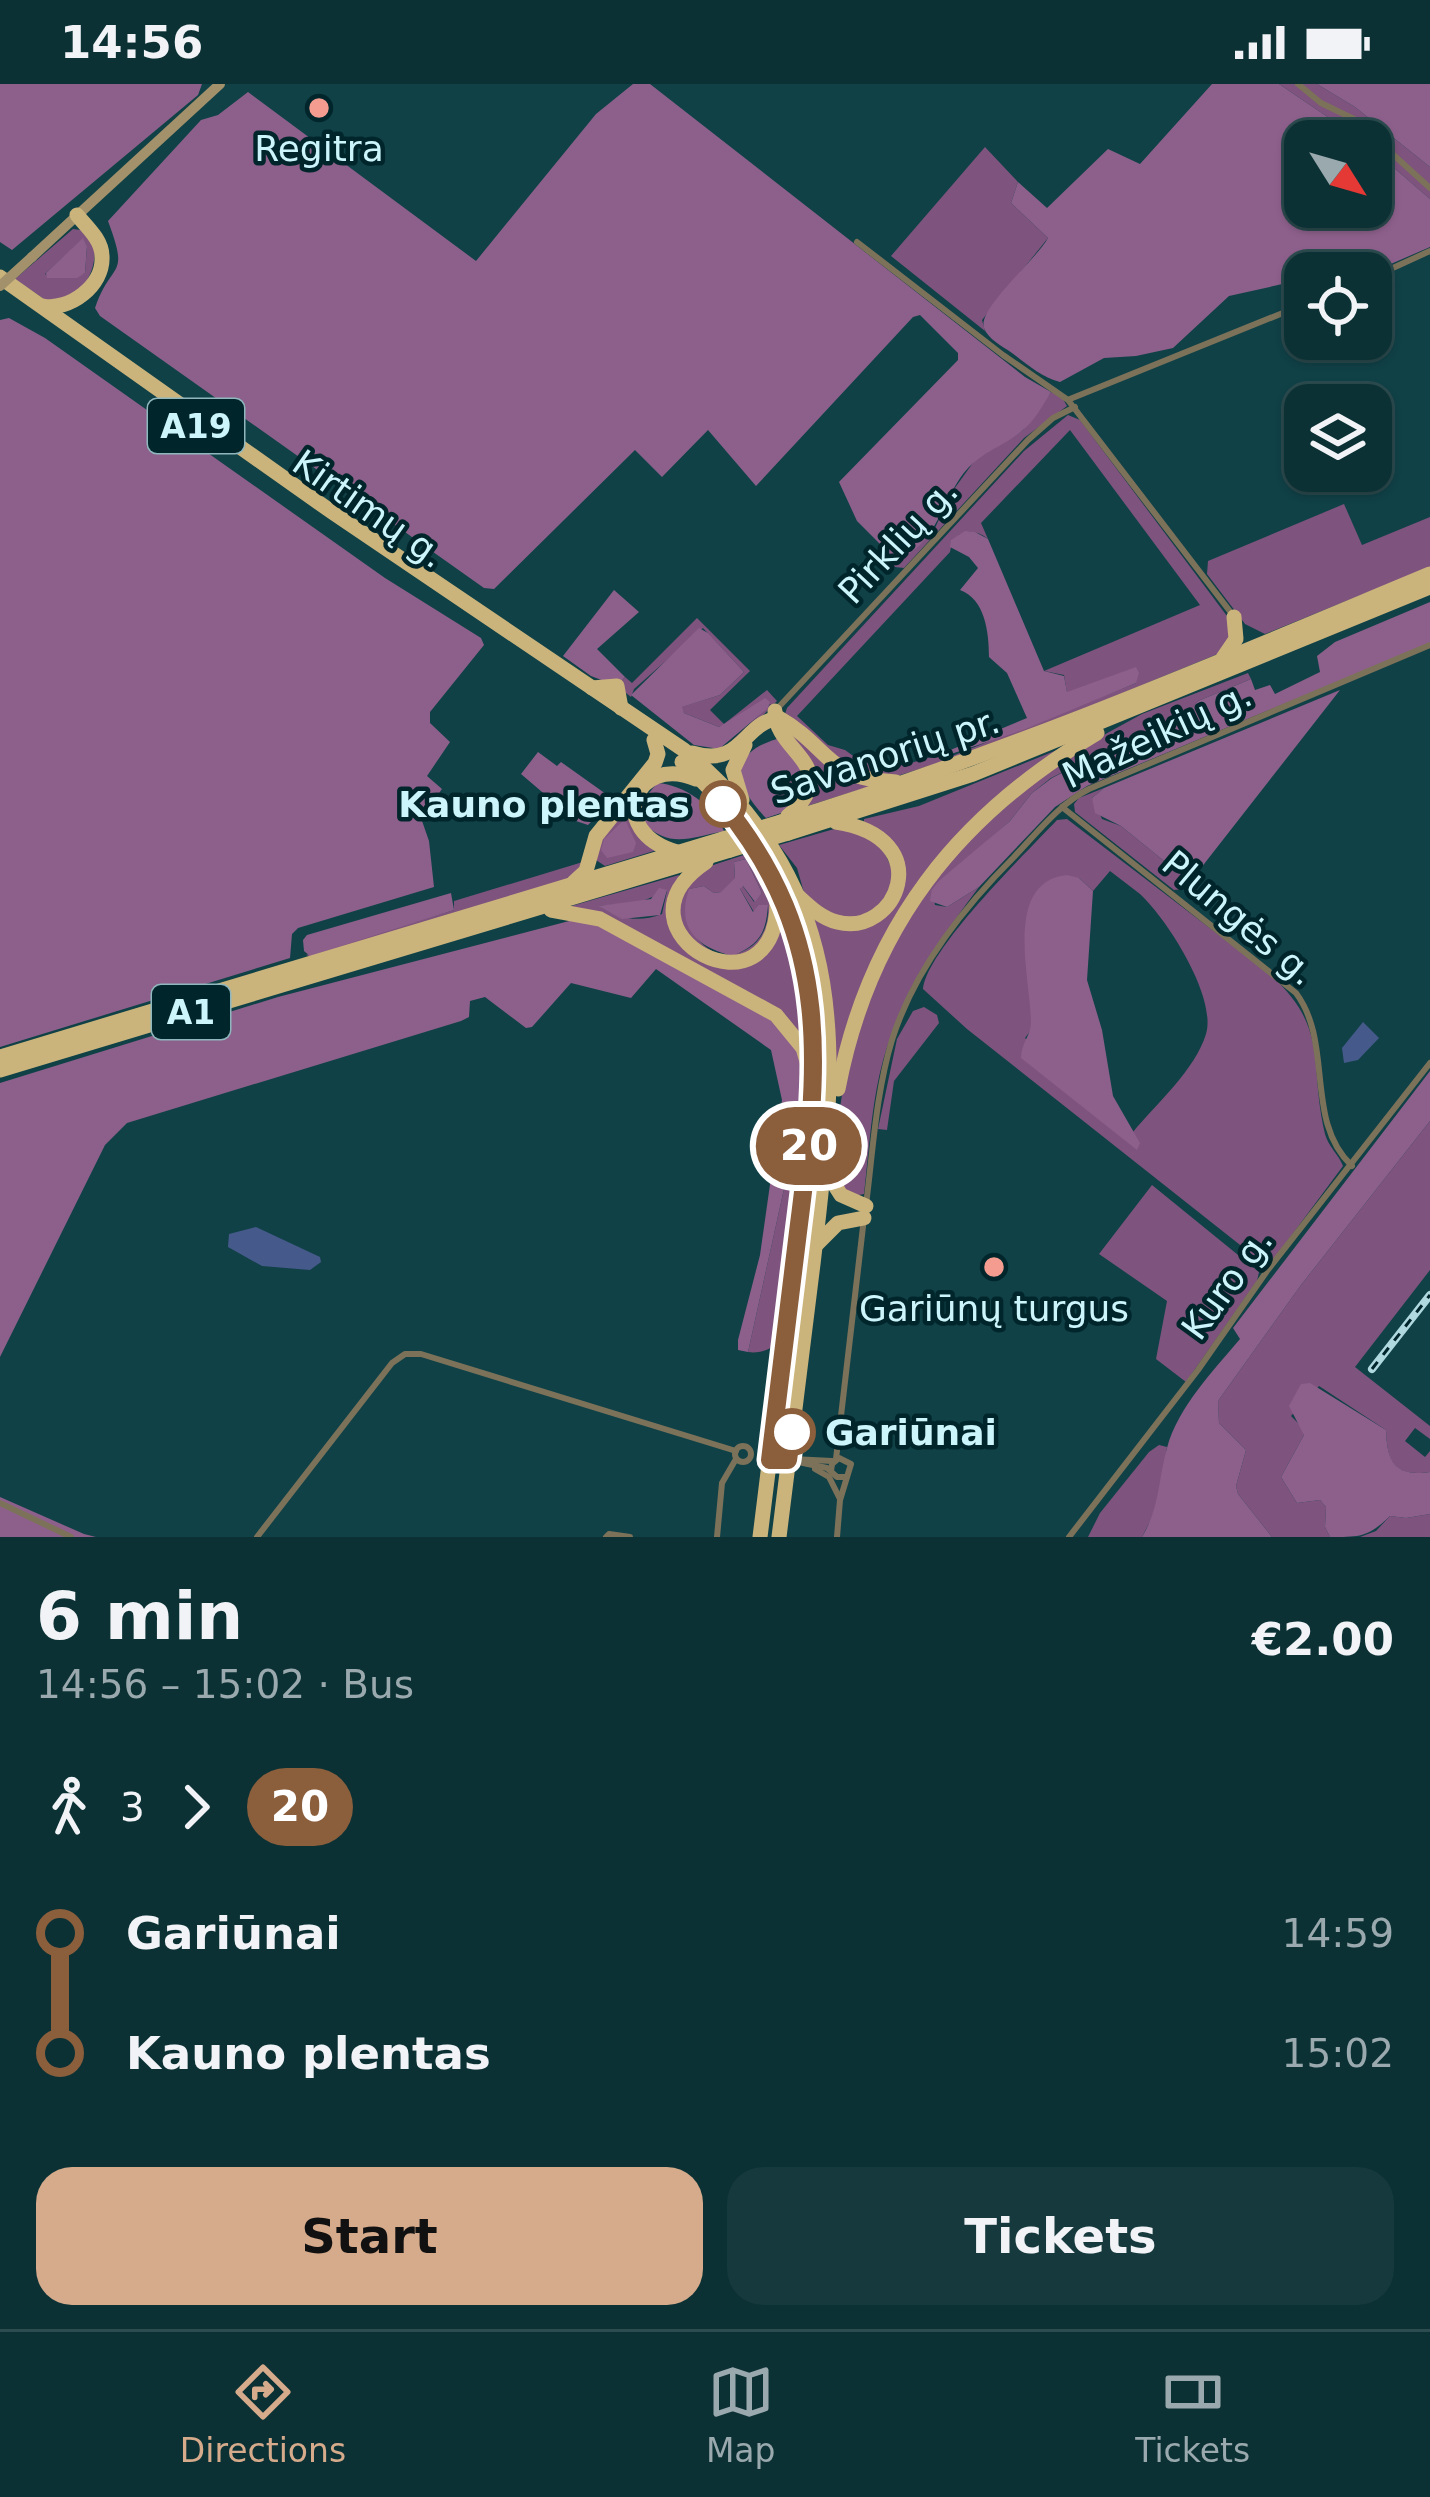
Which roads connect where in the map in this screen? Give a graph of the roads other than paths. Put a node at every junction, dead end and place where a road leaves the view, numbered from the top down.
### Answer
1 (220, 84) edge
2 (1298, 84) edge
3 (1430, 188) edge
4 (77, 215) junction
5 (857, 242) dead end
6 (1430, 251) edge
7 (1392, 268) edge
8 (0, 283) edge
9 (82, 295) junction
10 (40, 306) junction
11 (1284, 313) edge
12 (82, 336) junction
13 (1072, 403) junction
14 (1430, 574) edge
15 (1430, 587) edge
16 (1234, 617) junction
17 (1274, 638) junction
18 (1430, 645) edge
19 (1221, 660) junction
20 (1154, 701) junction
21 (780, 719) junction
22 (654, 740) junction
23 (747, 742) junction
24 (684, 751) junction
25 (704, 782) junction
26 (911, 783) junction
27 (634, 802) junction
28 (1062, 807) junction
29 (748, 812) junction
30 (610, 818) junction
31 (827, 821) junction
32 (785, 828) junction
33 (724, 848) junction
34 (680, 853) junction
35 (591, 855) junction
36 (619, 871) junction
37 (571, 885) junction
38 (777, 888) junction
39 (797, 896) junction
40 (536, 909) junction
41 (0, 1058) edge
42 (1430, 1064) edge
43 (0, 1070) edge
44 (815, 1088) junction
45 (825, 1162) junction
46 (1352, 1166) junction
47 (865, 1212) junction
48 (815, 1247) junction
49 (786, 1331) junction
50 (773, 1353) dead end
51 (736, 1455) junction
52 (751, 1457) junction
53 (838, 1459) junction
54 (770, 1460) junction
55 (802, 1465) junction
56 (838, 1475) junction
57 (840, 1500) junction
58 (0, 1503) edge
59 (756, 1536) edge
60 (70, 1537) edge
61 (257, 1537) edge
62 (606, 1537) edge
63 (630, 1537) edge
64 (717, 1537) edge
65 (779, 1537) edge
66 (837, 1537) edge
67 (1069, 1537) edge

1 - 4 main road
2 - 3 street
4 - 8 main road, bridge
4 - 9 highway
5 - 13 street
6 - 7 street
8 - 10 highway, Kirtimų g. / A19
8 - 22 highway, Kirtimų g. / A19
9 - 10 highway
9 - 12 highway
10 - 12 highway, Kirtimų g. / A19
11 - 13 street, Pirklių g.
12 - 24 highway, Kirtimų g. / A19
13 - 16 street
13 - 21 street, Pirklių g.
14 - 17 highway, Savanorių pr. / A1
15 - 20 highway, Savanorių pr. / A1
16 - 17 highway
16 - 19 highway
17 - 19 highway, Savanorių pr. / A1
18 - 28 street, Mažeikių g.
19 - 26 highway, Savanorių pr. / A1
20 - 31 highway, Savanorių pr. / A1
20 - 45 highway
21 - 23 highway
21 - 23 highway
21 - 26 highway
21 - 32 highway
22 - 25 highway, Kirtimų g. / A19
22 - 30 highway
23 - 24 highway
23 - 29 highway
24 - 29 highway, A19
25 - 27 highway
25 - 38 highway, A19
26 - 32 highway, Savanorių pr. / A1
27 - 30 highway
27 - 34 highway
28 - 46 street, Plungės g.
28 - 47 street, Mažeikių g.
29 - 39 highway, A19
30 - 35 highway
31 - 32 highway, Savanorių pr. / A1
31 - 39 highway
32 - 33 highway, Savanorių pr. / A1, bridge
33 - 34 highway, Savanorių pr. / A1
33 - 38 highway
33 - 40 highway, Savanorių pr. / A1
34 - 36 highway, Savanorių pr. / A1
35 - 36 highway
35 - 37 highway
36 - 37 highway, Savanorių pr. / A1
37 - 41 highway, Savanorių pr. / A1
38 - 44 highway, A19
39 - 45 highway, A19
40 - 43 highway, Savanorių pr. / A1
40 - 44 highway
42 - 46 street, Kuro g.
44 - 49 highway, A19
45 - 47 highway
45 - 48 highway
46 - 67 street, Kuro g.
47 - 48 highway
47 - 53 street, Mažeikių g.
48 - 55 highway
49 - 50 highway
49 - 54 highway
51 - 52 street
51 - 52 street
51 - 61 street
51 - 64 street
52 - 54 street
53 - 55 street
53 - 56 street
53 - 56 street
54 - 55 highway
54 - 59 highway
55 - 56 street
55 - 57 street
55 - 65 highway
56 - 57 street
57 - 66 street
58 - 60 street
62 - 63 street

